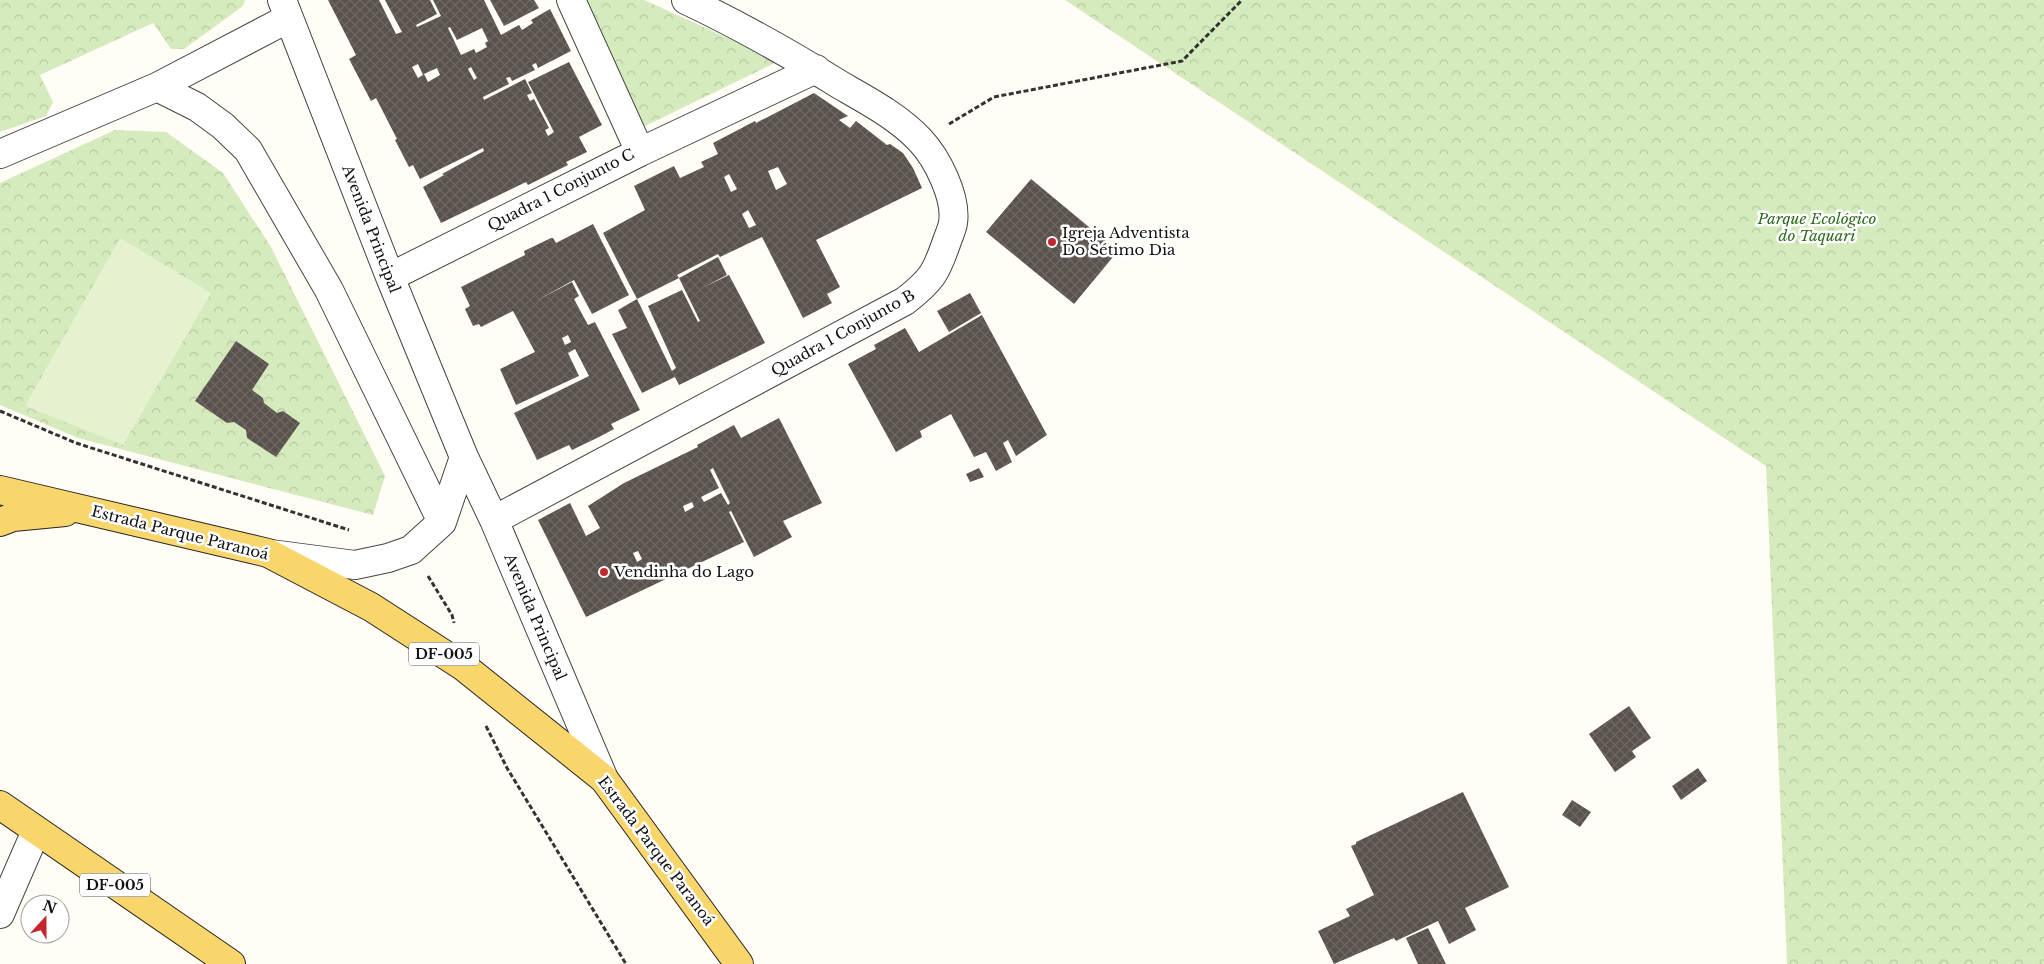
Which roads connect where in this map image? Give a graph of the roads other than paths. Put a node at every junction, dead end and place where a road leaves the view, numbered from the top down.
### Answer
1 (571, 0) edge
2 (686, 0) edge
3 (285, 9) edge
4 (816, 69) junction
5 (157, 87) junction
6 (640, 152) junction
7 (0, 154) edge
8 (390, 277) junction
9 (464, 457) junction
10 (0, 490) edge
11 (86, 510) junction
12 (494, 520) junction
13 (0, 522) edge
14 (442, 522) junction
15 (268, 553) junction
16 (604, 779) junction
17 (0, 805) edge
18 (36, 831) junction
19 (0, 914) edge
20 (736, 960) edge
21 (231, 964) edge

1 - 6 street, Quadra 1 Conjunto C
2 - 4 street, Quadra 1 Conjunto B
3 - 5 street
3 - 8 street, Avenida Principal
4 - 6 street
4 - 12 street, Quadra 1 Conjunto B
5 - 7 street
5 - 14 street
6 - 8 street, Quadra 1 Conjunto C
8 - 9 street, Avenida Principal
9 - 12 street, Avenida Principal
9 - 14 street
10 - 11 main road, Estrada Parque Paranoá / DF-005
11 - 13 main road
11 - 15 main road, Estrada Parque Paranoá / DF-005
12 - 16 street, Avenida Principal
14 - 15 street
15 - 16 main road, Estrada Parque Paranoá / DF-005
16 - 20 main road, Estrada Parque Paranoá / DF-005
17 - 18 main road, DF-005
18 - 19 street
18 - 21 main road, DF-005

